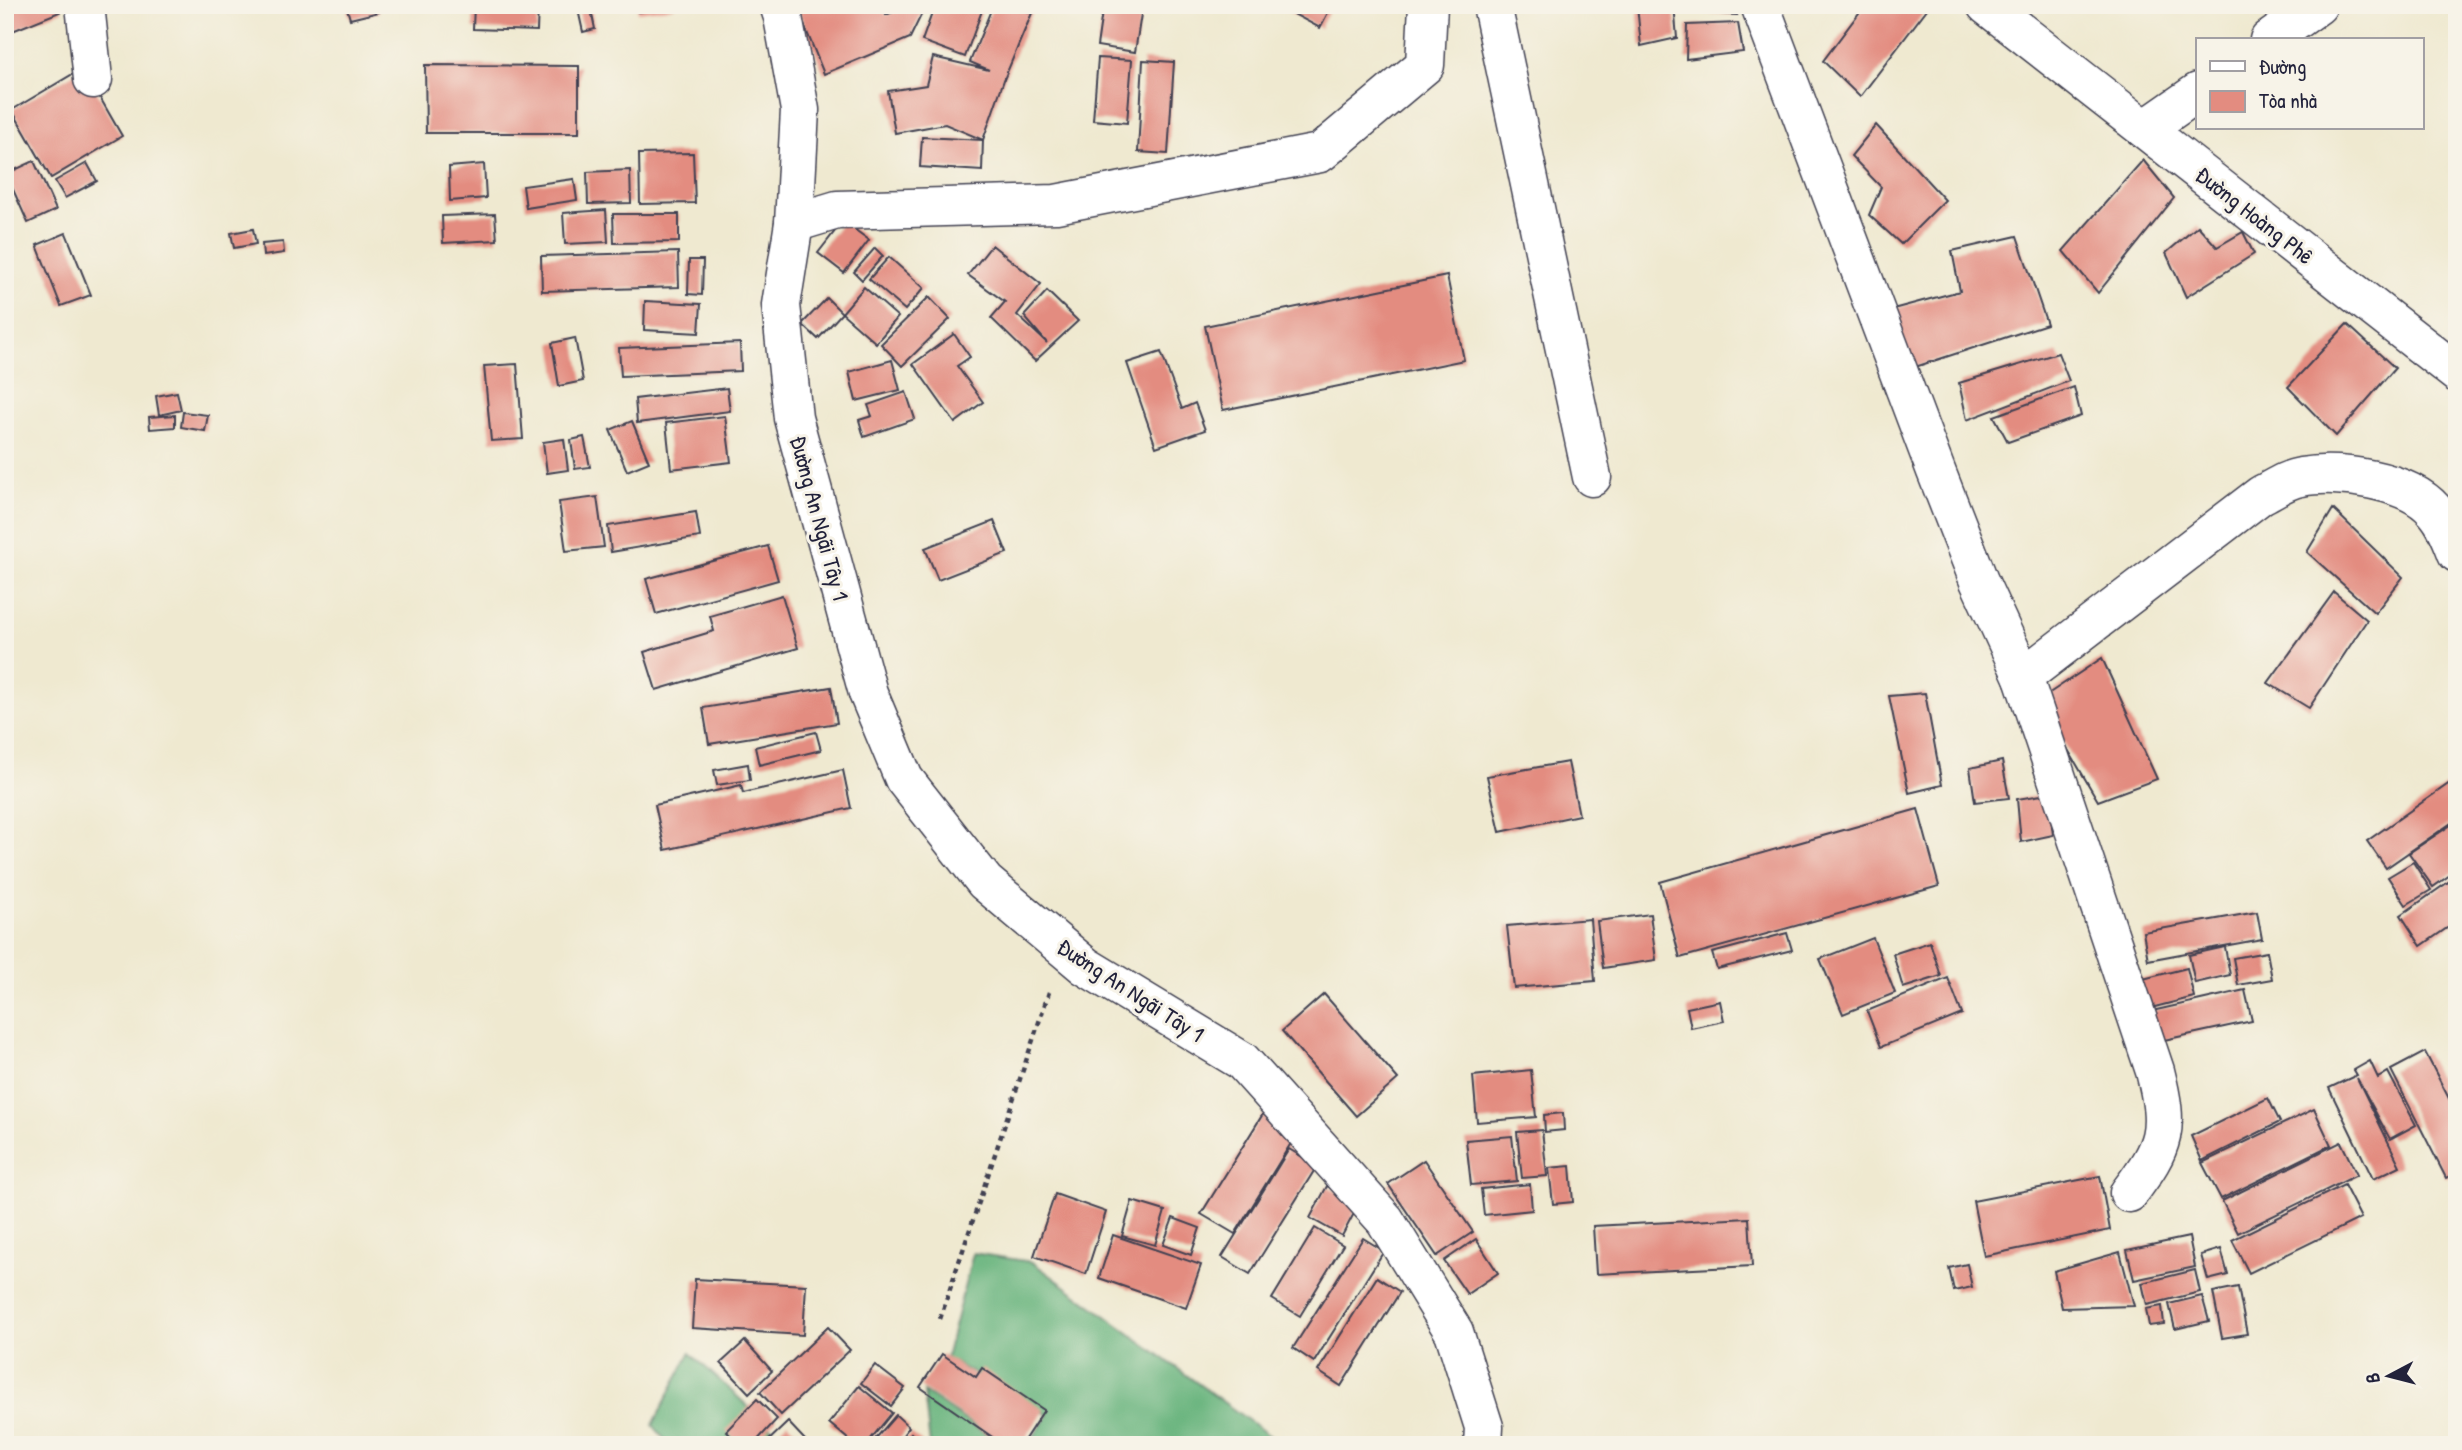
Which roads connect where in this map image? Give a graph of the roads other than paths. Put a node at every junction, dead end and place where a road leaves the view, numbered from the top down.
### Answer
1 (85, 5) edge
2 (779, 5) edge
3 (1428, 5) edge
4 (1492, 5) edge
5 (1760, 5) edge
6 (1986, 5) edge
7 (2318, 5) edge
8 (2272, 38) edge
9 (93, 79) dead end
10 (2196, 93) edge
11 (2146, 129) junction
12 (794, 223) junction
13 (2457, 373) edge
14 (1591, 477) dead end
15 (2457, 553) edge
16 (2023, 677) junction
17 (2129, 1193) dead end
18 (1483, 1445) edge

1 - 9 street
2 - 12 street, Đường An Ngãi Tây 1
3 - 12 street
4 - 14 street
5 - 16 street
6 - 11 street, Đường Hoàng Phê
7 - 8 street
10 - 11 street
11 - 13 street, Đường Hoàng Phê
12 - 18 street, Đường An Ngãi Tây 1
15 - 16 street
16 - 17 street

